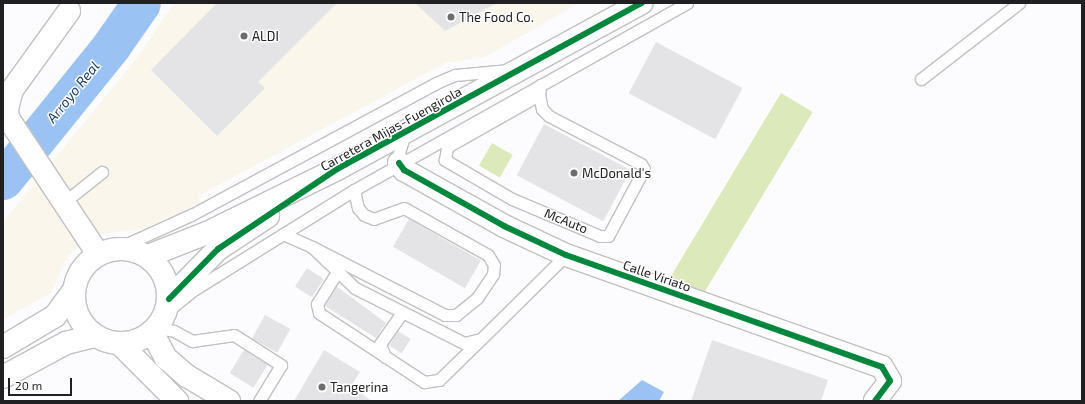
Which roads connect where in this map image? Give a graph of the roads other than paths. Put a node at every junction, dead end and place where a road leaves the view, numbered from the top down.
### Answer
1 (642, 3) edge
2 (687, 3) edge
3 (1018, 3) edge
4 (72, 7) edge
5 (523, 69) junction
6 (921, 79) dead end
7 (3, 84) edge
8 (539, 90) junction
9 (6, 120) edge
10 (405, 132) junction
11 (399, 164) junction
12 (337, 169) junction
13 (102, 172) dead end
14 (354, 190) junction
15 (63, 203) junction
16 (283, 234) junction
17 (312, 247) junction
18 (118, 248) junction
19 (98, 254) junction
20 (566, 255) junction
21 (148, 256) junction
22 (337, 272) junction
23 (73, 291) junction
24 (402, 312) junction
25 (161, 318) junction
26 (95, 336) junction
27 (481, 339) junction
28 (120, 344) junction
29 (3, 348) edge
30 (385, 357) junction
31 (3, 377) edge
32 (177, 401) edge
33 (229, 401) edge
34 (259, 401) edge
35 (876, 401) edge

1 - 5 street, Carretera Mijas-Fuengirola
2 - 8 lane
3 - 6 lane
4 - 7 street
4 - 9 street
5 - 10 street, Carretera Mijas-Fuengirola
5 - 18 lane
8 - 8 lane, McAuto
8 - 11 lane
9 - 15 street
10 - 11 lane
10 - 12 street, Carretera Mijas-Fuengirola
11 - 14 lane
11 - 20 street, Calle Viriato
12 - 21 street, Carretera Mijas-Fuengirola
12 - 25 street, Carretera Mijas-Fuengirola
13 - 15 lane
14 - 16 lane
14 - 17 lane
15 - 19 street
16 - 17 lane
16 - 25 lane
17 - 22 lane
18 - 19 street
18 - 21 street
19 - 23 street
20 - 27 lane
20 - 35 street, Calle Viriato
21 - 25 street
22 - 24 lane
22 - 30 lane
23 - 26 street
23 - 29 street
24 - 27 lane
24 - 30 lane
25 - 28 street
25 - 33 street
25 - 34 lane
26 - 28 street
26 - 31 street
27 - 30 lane
28 - 32 street

